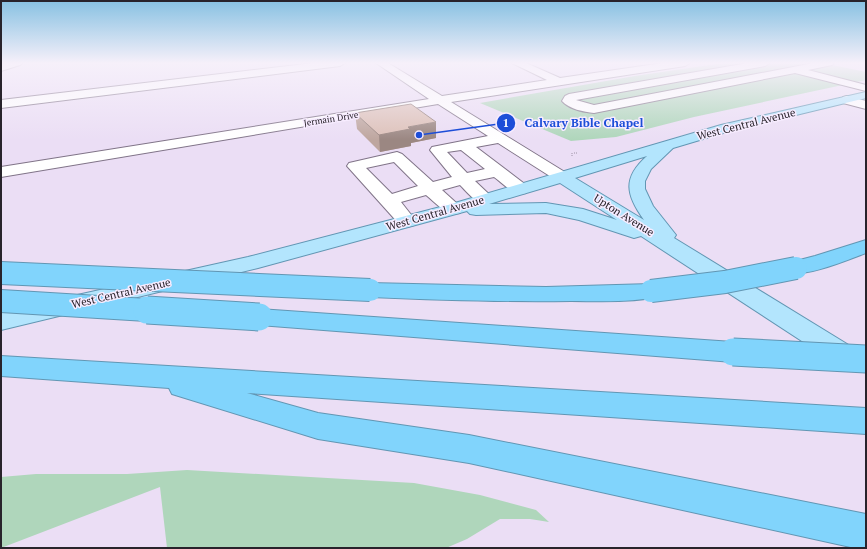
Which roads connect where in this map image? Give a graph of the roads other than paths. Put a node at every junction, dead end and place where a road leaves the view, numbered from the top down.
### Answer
1 (128, 89) edge
2 (421, 89) edge
3 (514, 89) edge
4 (623, 89) edge
5 (700, 89) edge
6 (866, 95) edge
7 (847, 100) junction
8 (441, 101) junction
9 (1, 104) edge
10 (866, 105) edge
11 (500, 138) junction
12 (670, 144) junction
13 (464, 145) junction
14 (522, 151) junction
15 (483, 160) junction
16 (497, 171) junction
17 (1, 172) edge
18 (562, 177) junction
19 (463, 179) junction
20 (430, 189) junction
21 (520, 189) junction
22 (485, 199) junction
23 (389, 200) junction
24 (454, 208) junction
25 (408, 221) junction
26 (866, 246) edge
27 (678, 250) junction
28 (1, 273) edge
29 (1, 301) edge
30 (1, 320) edge
31 (866, 359) edge
32 (1, 366) edge
33 (866, 369) edge
34 (142, 375) junction
35 (866, 421) edge
36 (866, 532) edge

1 - 9 street
2 - 8 street, Upton Avenue
3 - 8 street, Jermain Drive
4 - 5 street
6 - 7 main road, West Central Avenue
7 - 10 street
7 - 12 main road, West Central Avenue
8 - 11 street, Upton Avenue
8 - 17 street, Jermain Drive
11 - 13 street
11 - 14 street, Upton Avenue
12 - 18 main road, West Central Avenue
12 - 27 main road
13 - 15 street
13 - 19 street
14 - 15 street
14 - 18 street, Upton Avenue
15 - 16 street
16 - 19 street
16 - 21 street
18 - 21 main road, West Central Avenue
18 - 27 main road, Upton Avenue
19 - 20 street
19 - 22 street
20 - 23 street
20 - 23 street
20 - 24 street
21 - 22 main road, West Central Avenue
22 - 24 main road, West Central Avenue
23 - 25 street
24 - 25 main road, West Central Avenue
24 - 27 main road
25 - 30 main road, West Central Avenue
26 - 28 highway, bridge
27 - 33 main road, Upton Avenue
29 - 31 highway, bridge
32 - 34 highway
34 - 35 highway
34 - 36 highway

